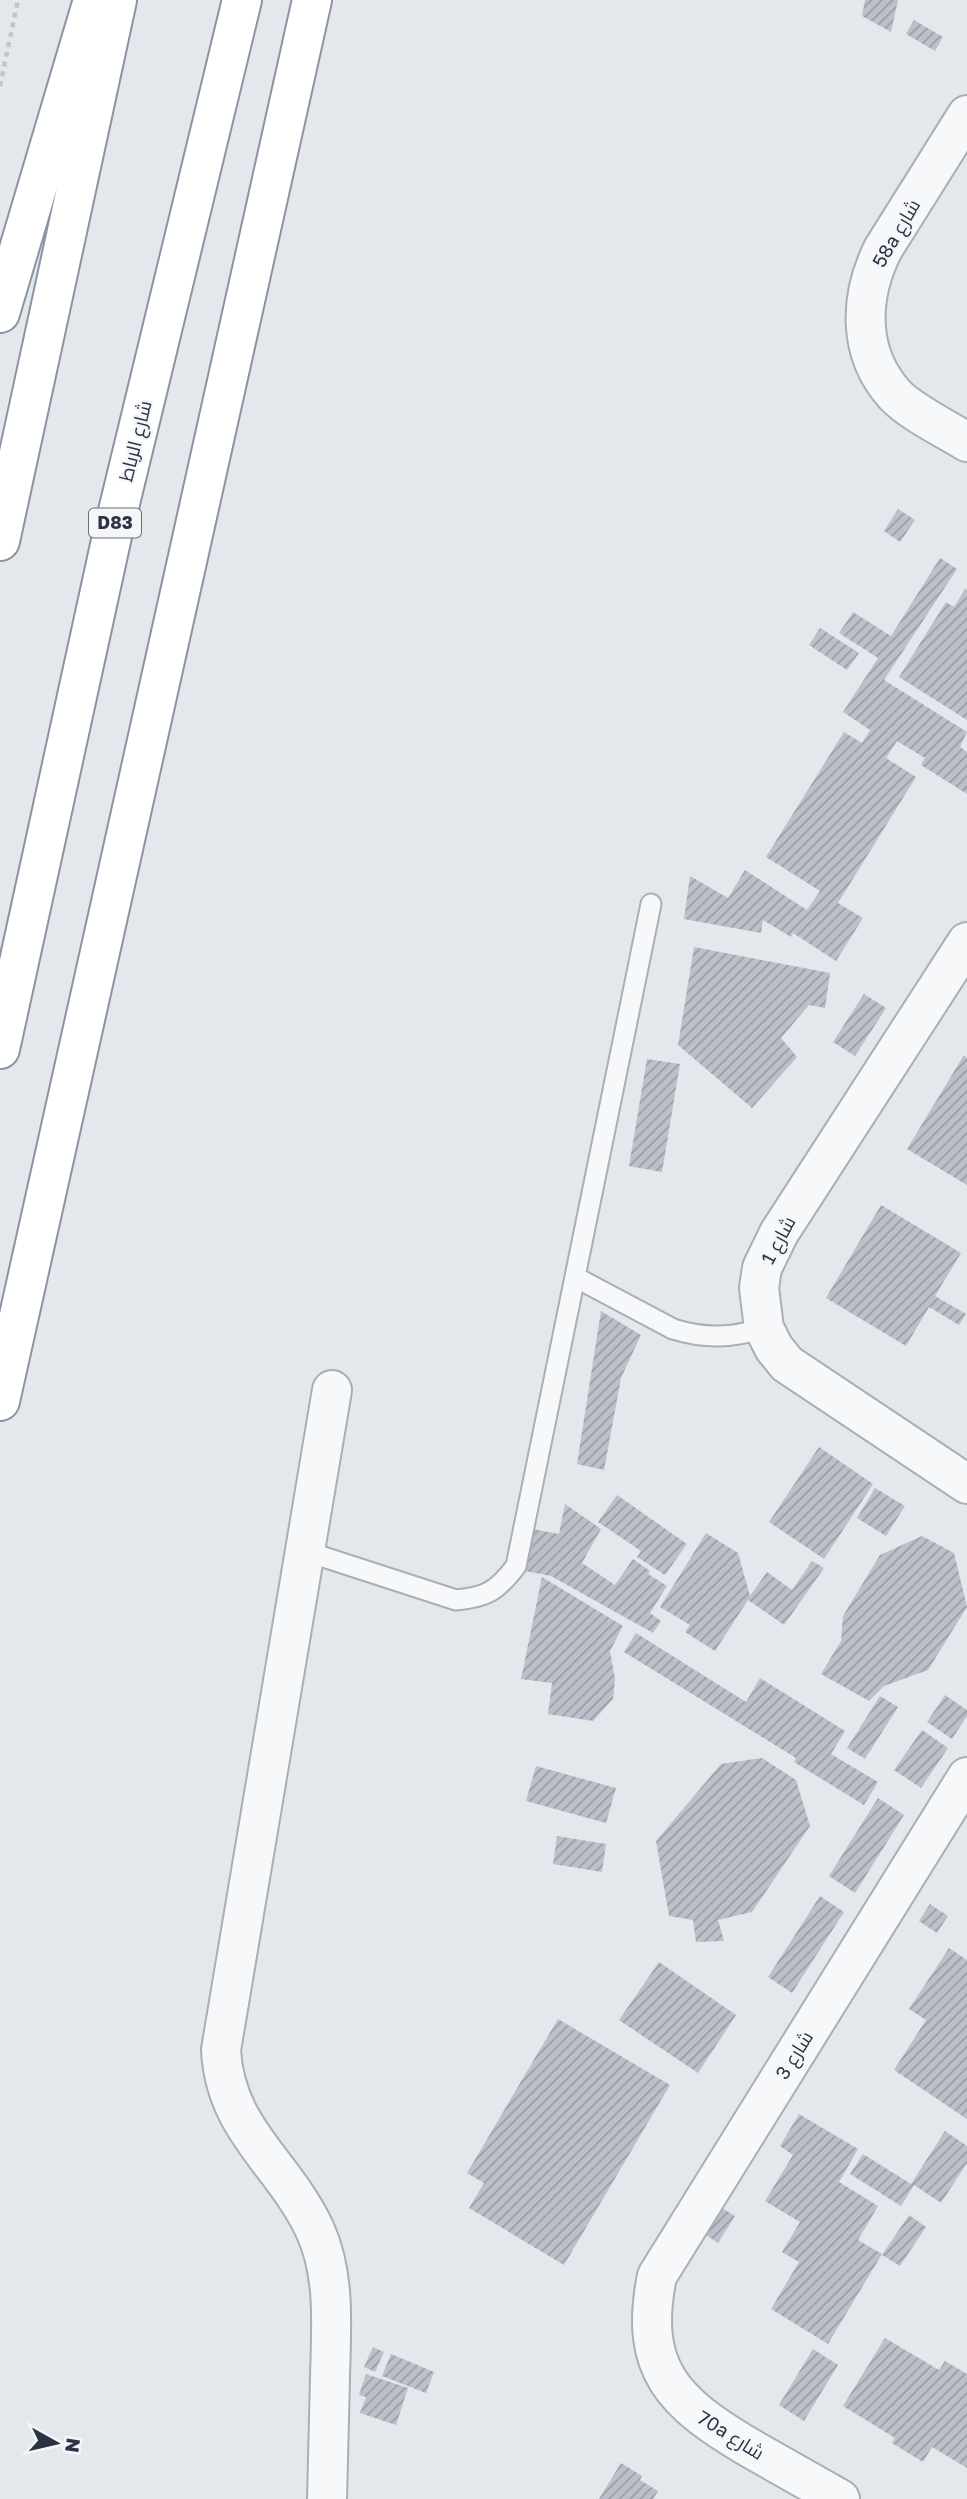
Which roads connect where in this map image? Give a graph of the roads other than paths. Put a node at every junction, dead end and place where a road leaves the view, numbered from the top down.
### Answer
1 (93, 0) edge
2 (117, 0) edge
3 (242, 0) edge
4 (312, 0) edge
5 (967, 115) edge
6 (0, 313) edge
7 (967, 442) edge
8 (0, 541) edge
9 (651, 904) dead end
10 (967, 942) edge
11 (0, 1049) edge
12 (577, 1278) junction
13 (764, 1328) junction
14 (332, 1390) dead end
15 (0, 1401) edge
16 (967, 1483) edge
17 (305, 1551) junction
18 (967, 1777) edge
19 (653, 2342) joint
20 (327, 2499) edge
21 (840, 2499) edge

1 - 6 highway
2 - 8 highway
3 - 11 highway, شارع الرباط / D83
4 - 15 highway
5 - 7 street, 58a شارع
9 - 12 lane
10 - 13 street, شارع 1
12 - 13 lane
12 - 17 lane
13 - 16 street, شارع 1
14 - 17 street
17 - 20 street
18 - 19 street, شارع 3
19 - 21 street, 70a شارع

